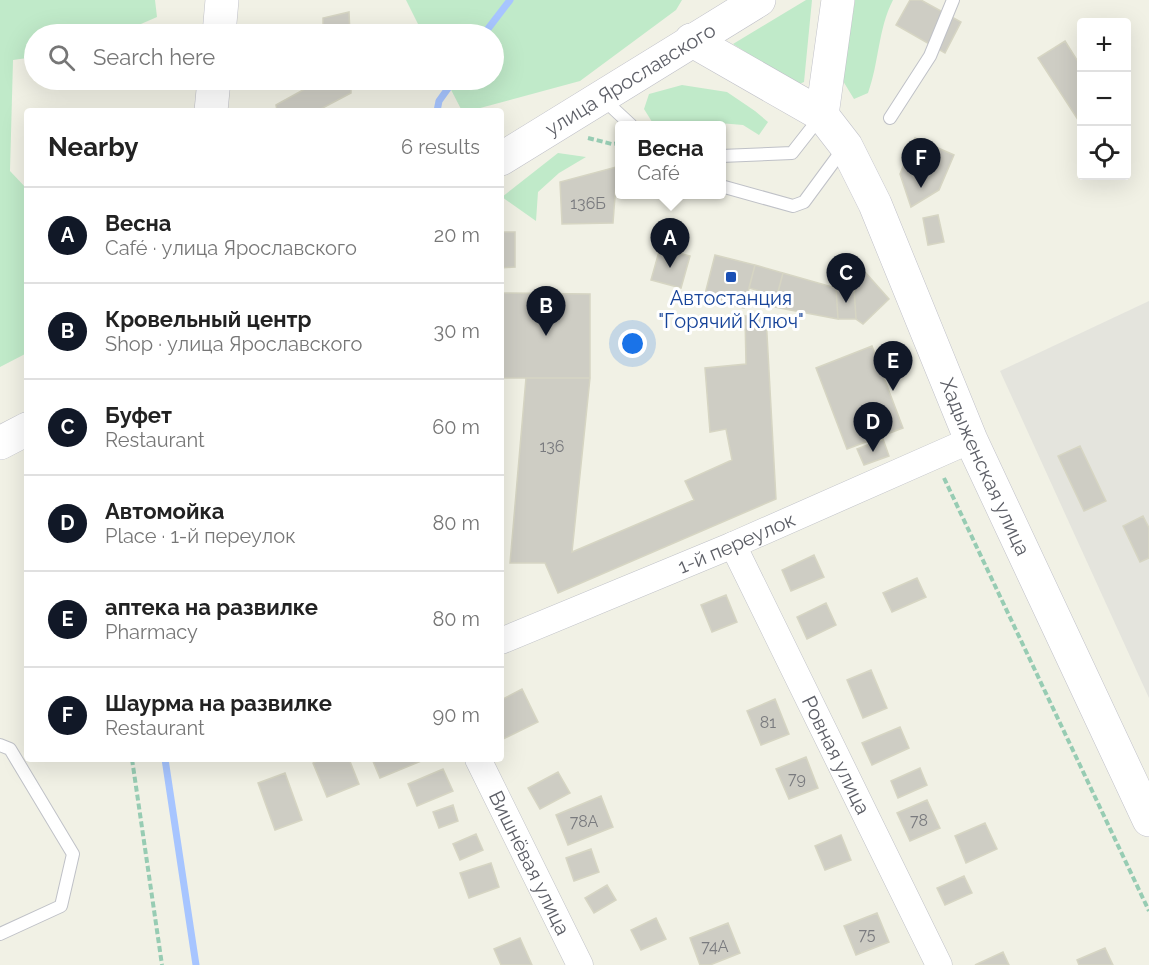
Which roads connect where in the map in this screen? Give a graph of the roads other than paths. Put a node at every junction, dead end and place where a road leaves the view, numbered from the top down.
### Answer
1 (759, 0) edge
2 (838, 0) edge
3 (953, 0) edge
4 (691, 40) junction
5 (213, 90) edge
6 (602, 97) junction
7 (211, 108) edge
8 (822, 115) junction
9 (890, 118) dead end
10 (626, 121) edge
11 (846, 146) junction
12 (726, 156) edge
13 (504, 157) edge
14 (726, 187) edge
15 (24, 431) edge
16 (971, 440) junction
17 (0, 443) edge
18 (733, 545) junction
19 (504, 640) edge
20 (0, 745) edge
21 (479, 762) edge
22 (1149, 820) edge
23 (0, 934) edge
24 (580, 965) edge
25 (939, 965) edge

1 - 4 main road, улица Ярославского
2 - 8 main road
3 - 9 lane
4 - 6 main road, улица Ярославского
4 - 8 main road, Хадыженская улица
5 - 7 main road
6 - 10 lane
6 - 13 main road, улица Ярославского
8 - 11 main road, Хадыженская улица
8 - 12 lane
11 - 14 lane
11 - 16 main road, Хадыженская улица
15 - 17 main road
16 - 18 street, 1-й переулок
16 - 22 main road, Хадыженская улица
18 - 19 street, 1-й переулок
18 - 25 street, Ровная улица
20 - 23 lane
21 - 24 street, Вишнёвая улица

